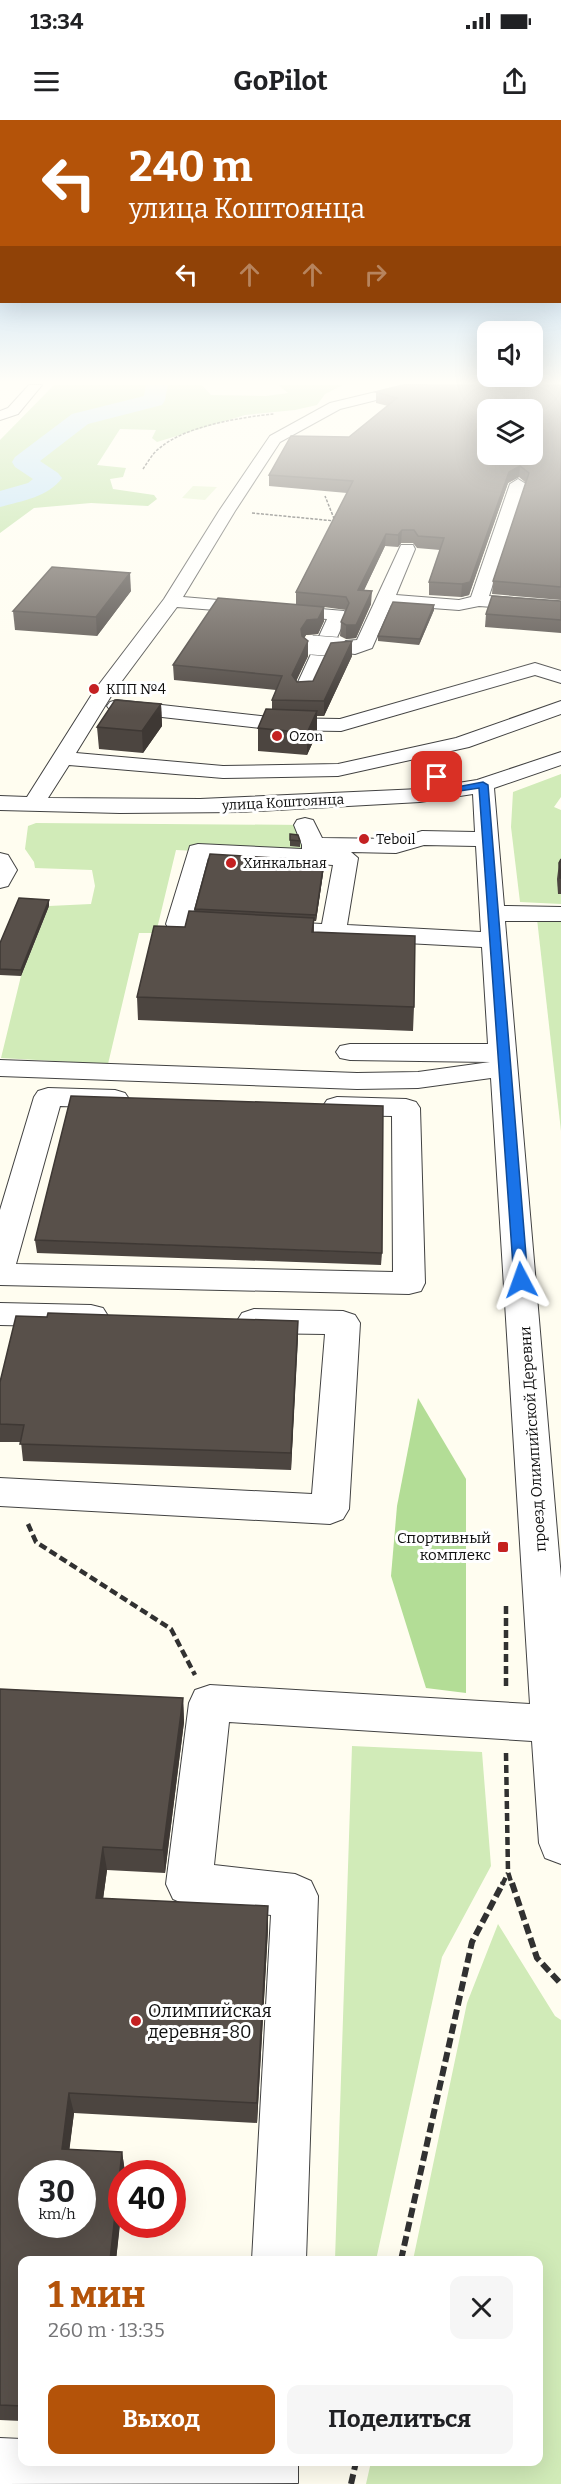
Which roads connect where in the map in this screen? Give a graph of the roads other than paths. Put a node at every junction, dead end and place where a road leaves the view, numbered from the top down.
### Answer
1 (237, 495) edge
2 (514, 495) edge
3 (407, 549) edge
4 (385, 599) junction
5 (172, 601) junction
6 (479, 601) junction
7 (561, 607) edge
8 (312, 645) dead end
9 (561, 677) edge
10 (304, 691) edge
11 (96, 704) junction
12 (561, 707) edge
13 (408, 755) junction
14 (62, 758) junction
15 (561, 758) edge
16 (470, 787) junction
17 (0, 803) edge
18 (278, 804) junction
19 (33, 805) junction
20 (486, 839) junction
21 (313, 851) junction
22 (561, 914) edge
23 (493, 927) junction
24 (333, 932) junction
25 (350, 1052) dead end
26 (504, 1060) junction
27 (0, 1068) edge
28 (0, 1264) edge
29 (0, 1274) edge
30 (0, 1314) edge
31 (118, 1317) edge
32 (224, 1320) edge
33 (7, 1493) edge
34 (554, 1725) junction
35 (561, 1843) edge
36 (279, 2256) edge
37 (270, 2466) edge
38 (0, 2467) edge

1 - 5 street
2 - 6 street
3 - 4 street
4 - 6 street
4 - 8 street, bridge
5 - 10 street
5 - 11 street
6 - 7 street
9 - 11 street
11 - 14 street
12 - 13 street
13 - 14 street
13 - 16 street
14 - 19 street
15 - 16 street, улица Коштоянца
16 - 18 street, улица Коштоянца
16 - 20 street, проезд Олимпийской Деревни
17 - 19 street, улица Коштоянца
18 - 19 street, улица Коштоянца
18 - 21 street
20 - 21 street
20 - 23 street, проезд Олимпийской Деревни
21 - 24 street
21 - 24 street
22 - 23 street
23 - 24 street
23 - 26 street, проезд Олимпийской Деревни
25 - 26 street
26 - 27 street
26 - 34 street, проезд Олимпийской Деревни
28 - 29 street
30 - 31 street
32 - 33 street
34 - 35 street, проезд Олимпийской Деревни
34 - 36 street
37 - 38 street

